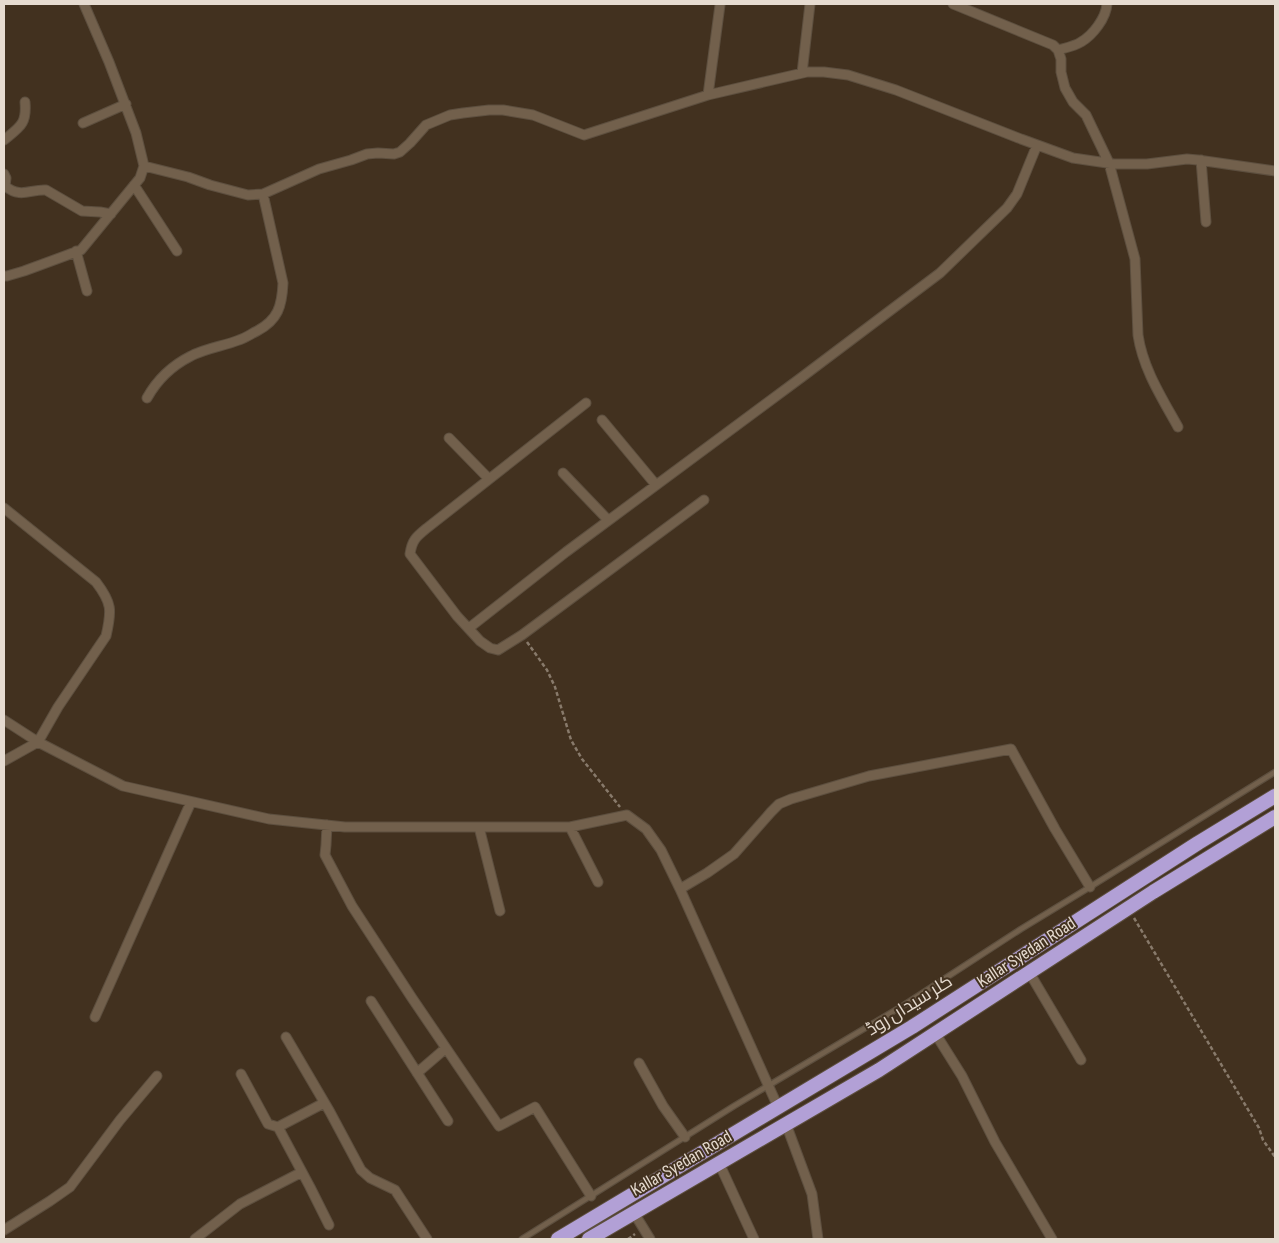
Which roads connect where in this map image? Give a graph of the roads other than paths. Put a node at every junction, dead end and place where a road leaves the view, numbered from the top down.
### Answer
1 (84, 4) edge
2 (810, 4) edge
3 (953, 4) edge
4 (1107, 4) edge
5 (720, 5) edge
6 (1058, 50) junction
7 (802, 73) junction
8 (708, 95) junction
9 (25, 102) dead end
10 (126, 104) junction
11 (82, 123) dead end
12 (4, 140) edge
13 (1037, 145) junction
14 (1201, 160) junction
15 (1109, 163) junction
16 (144, 166) junction
17 (1275, 171) edge
18 (4, 174) edge
19 (134, 185) junction
20 (263, 194) junction
21 (111, 214) junction
22 (1206, 222) dead end
23 (177, 251) dead end
24 (76, 252) junction
25 (4, 276) edge
26 (87, 291) dead end
27 (147, 398) dead end
28 (586, 403) dead end
29 (602, 420) dead end
30 (1178, 427) dead end
31 (449, 438) dead end
32 (563, 473) dead end
33 (489, 479) junction
34 (656, 485) junction
35 (704, 500) dead end
36 (4, 508) edge
37 (608, 520) junction
38 (469, 628) junction
39 (4, 720) edge
40 (38, 742) junction
41 (4, 761) edge
42 (1275, 772) edge
43 (1275, 796) edge
44 (192, 802) junction
45 (1275, 817) edge
46 (327, 825) junction
47 (479, 827) junction
48 (570, 827) junction
49 (598, 882) dead end
50 (1090, 887) junction
51 (680, 889) junction
52 (500, 911) dead end
53 (1030, 972) junction
54 (371, 1001) dead end
55 (95, 1017) dead end
56 (935, 1033) junction
57 (286, 1037) dead end
58 (446, 1048) junction
59 (1081, 1060) dead end
60 (639, 1063) dead end
61 (417, 1073) junction
62 (241, 1074) dead end
63 (156, 1076) dead end
64 (768, 1085) junction
65 (324, 1103) junction
66 (778, 1106) junction
67 (448, 1121) dead end
68 (786, 1124) junction
69 (278, 1127) junction
70 (684, 1137) junction
71 (719, 1163) junction
72 (302, 1172) junction
73 (591, 1196) junction
74 (634, 1212) junction
75 (328, 1226) dead end
76 (4, 1230) edge
77 (195, 1239) edge
78 (427, 1239) edge
79 (522, 1239) edge
80 (558, 1239) edge
81 (588, 1239) edge
82 (650, 1239) edge
83 (754, 1239) edge
84 (818, 1239) edge
85 (1050, 1239) edge

1 - 10 street
2 - 7 street
3 - 6 street
4 - 6 street
5 - 8 street
6 - 15 street
7 - 8 street
7 - 13 street
8 - 20 street
9 - 12 street
10 - 11 street
10 - 16 street
13 - 15 street
13 - 34 street
14 - 15 street
14 - 17 street
14 - 22 street
15 - 30 street
16 - 19 street
16 - 20 street
18 - 21 street
19 - 21 street
19 - 23 street
20 - 27 street
21 - 24 street
24 - 25 street
24 - 26 street
28 - 33 street
29 - 34 street
31 - 33 street
32 - 37 street
33 - 38 street
34 - 37 street
35 - 38 street
36 - 40 street
37 - 38 street
39 - 40 street
40 - 41 street
40 - 44 street
42 - 50 lane
43 - 66 highway, کلر سیداں روڈ
44 - 46 street
44 - 55 street
45 - 53 highway, Kallar Syedan Road
46 - 47 street
46 - 58 street
47 - 48 street
47 - 52 street
48 - 49 street
48 - 51 street
50 - 51 street
50 - 64 lane
51 - 64 street
53 - 56 highway, Kallar Syedan Road
53 - 59 street
54 - 61 street
56 - 68 highway, Kallar Syedan Road
56 - 85 street
57 - 65 street
58 - 61 street
58 - 73 street
60 - 70 street
61 - 67 street
62 - 69 street
63 - 76 street
64 - 66 street
64 - 70 lane
65 - 69 street
65 - 78 street
66 - 80 highway, کلر سیداں روڈ
68 - 71 highway, Kallar Syedan Road
68 - 84 street
69 - 72 street
70 - 73 lane
71 - 74 highway, Kallar Syedan Road
71 - 83 street
72 - 75 street
72 - 77 street
73 - 79 lane
74 - 81 highway, Kallar Syedan Road
74 - 82 street

